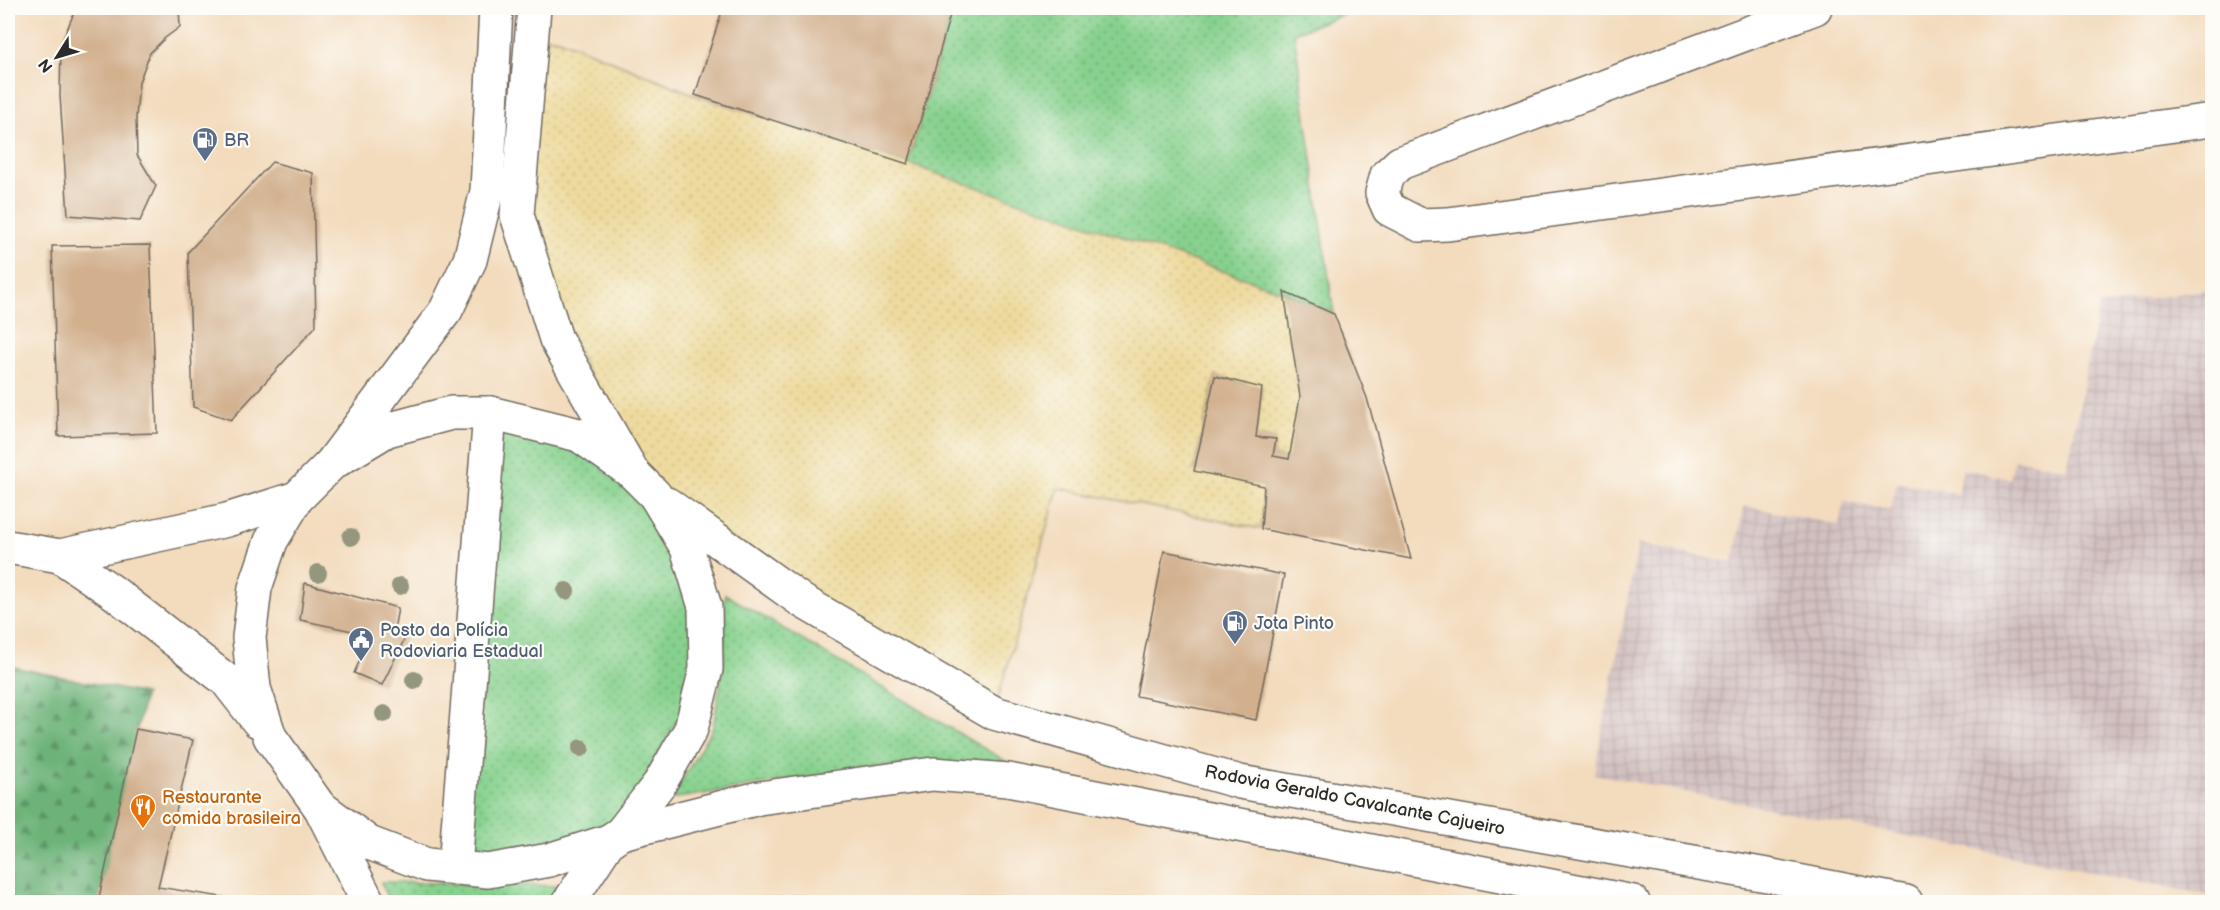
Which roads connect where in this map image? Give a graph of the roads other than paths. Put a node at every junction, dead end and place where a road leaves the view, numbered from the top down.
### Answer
1 (496, 8) edge
2 (534, 8) edge
3 (1815, 8) edge
4 (2212, 120) edge
5 (490, 414) junction
6 (331, 464) junction
7 (644, 484) junction
8 (297, 498) junction
9 (8, 547) edge
10 (60, 556) junction
11 (270, 736) junction
12 (320, 806) junction
13 (615, 837) junction
14 (455, 868) junction
15 (368, 903) edge
16 (569, 903) edge
17 (1633, 903) edge
18 (1906, 903) edge

1 - 6 main road
2 - 7 main road
3 - 4 main road
5 - 6 main road, Rodovia Geraldo Cavalcante Cajueiro
5 - 7 main road, Rodovia Geraldo Cavalcante Cajueiro
5 - 14 main road
6 - 8 main road
7 - 13 main road
7 - 18 main road, Rodovia Geraldo Cavalcante Cajueiro
8 - 10 main road
8 - 11 main road
9 - 10 main road
10 - 11 main road
11 - 12 main road
12 - 14 main road
12 - 15 main road
13 - 14 main road
13 - 16 main road
13 - 17 main road

